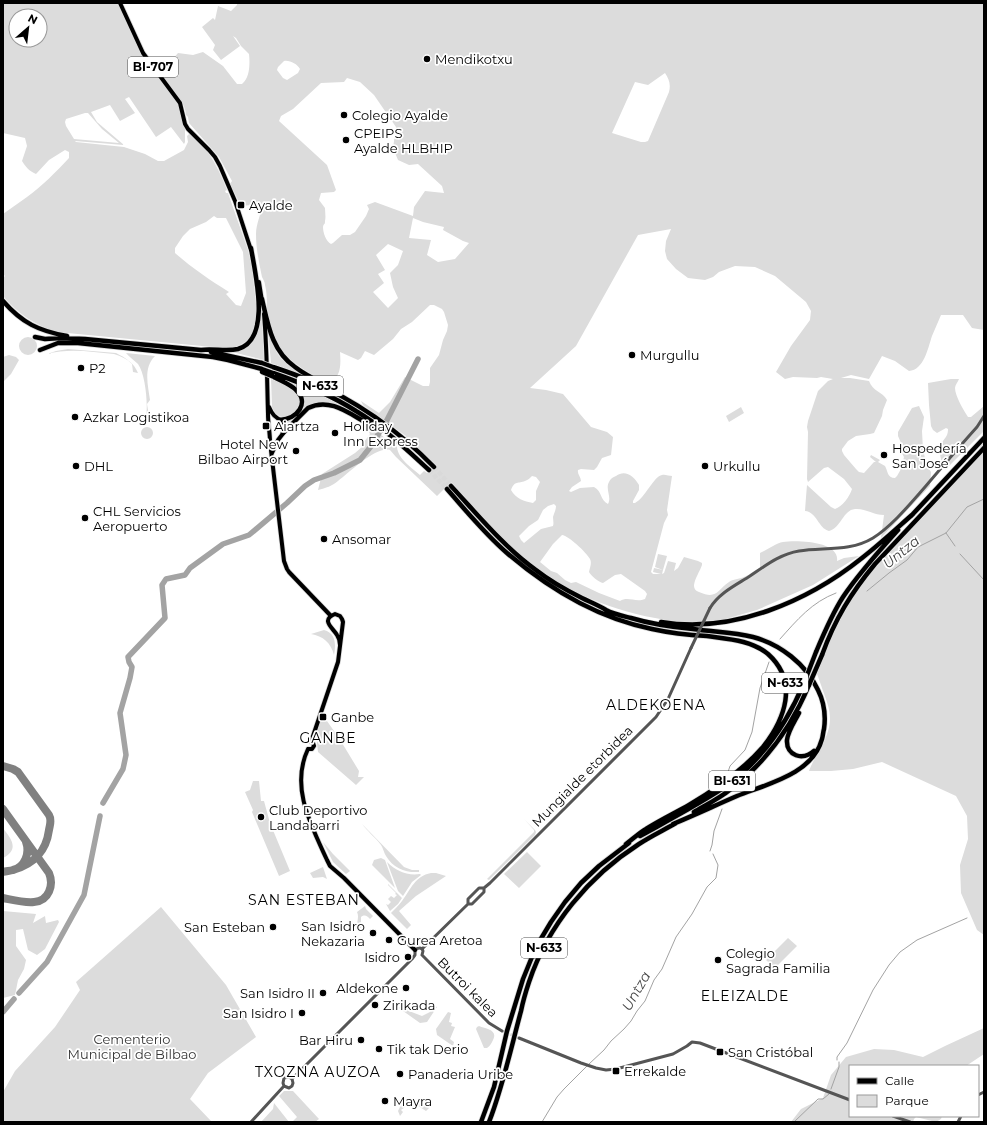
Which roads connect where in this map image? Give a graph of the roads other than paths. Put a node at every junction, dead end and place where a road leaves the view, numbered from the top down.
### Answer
1 (120, 3) edge
2 (251, 248) junction
3 (262, 299) junction
4 (3, 301) edge
5 (35, 337) dead end
6 (85, 339) junction
7 (40, 350) dead end
8 (201, 350) junction
9 (262, 368) junction
10 (273, 372) junction
11 (268, 405) junction
12 (364, 410) junction
13 (984, 416) edge
14 (279, 420) junction
15 (270, 429) junction
16 (282, 434) junction
17 (984, 438) edge
18 (404, 446) junction
19 (984, 448) edge
20 (272, 453) junction
21 (434, 467) tunnel mouth
22 (429, 470) tunnel mouth
23 (913, 514) junction
24 (573, 600) junction
25 (602, 608) junction
26 (331, 616) junction
27 (343, 624) junction
28 (332, 628) junction
29 (692, 629) junction
30 (340, 645) junction
31 (806, 684) junction
32 (803, 698) junction
33 (823, 733) junction
34 (673, 824) junction
35 (626, 844) junction
36 (484, 888) junction
37 (468, 904) junction
38 (422, 949) junction
39 (415, 950) junction
40 (415, 955) junction
41 (422, 956) junction
42 (502, 1031) tunnel mouth
43 (519, 1038) tunnel mouth
44 (292, 1079) junction
45 (284, 1086) junction
46 (849, 1100) edge
47 (897, 1117) edge
48 (251, 1122) edge
49 (481, 1122) edge
50 (489, 1122) edge
51 (910, 1122) edge

1 - 2 main road, BI-707
2 - 3 main road, BI-707
2 - 8 highway
3 - 11 main road, BI-707
3 - 12 highway
4 - 6 highway
5 - 6 highway
6 - 8 highway
7 - 9 highway, N-633
8 - 9 highway, N-633
9 - 10 highway, N-633, bridge
9 - 10 highway, bridge
10 - 12 highway, N-633
10 - 14 highway
10 - 18 highway, N-633
11 - 14 main road
11 - 15 main road, BI-707
12 - 21 highway, N-633
13 - 36 street, Mungialde etorbidea, bridge
14 - 15 main road
14 - 16 main road
15 - 16 main road
15 - 20 main road, BI-707
16 - 18 highway
16 - 20 main road
17 - 23 highway, BI-631
18 - 22 highway, N-633
19 - 31 highway, BI-631, bridge
20 - 26 main road, BI-707
23 - 25 highway
23 - 31 highway, BI-631, bridge
24 - 25 highway, N-633
24 - 29 highway, N-633
24 - 35 highway, N-633
25 - 29 highway, N-633
26 - 27 main road
26 - 28 main road
27 - 28 main road
27 - 30 main road
28 - 30 main road
29 - 33 highway, N-633
30 - 39 main road
31 - 32 highway, BI-631
31 - 35 highway, BI-631
32 - 33 highway
32 - 34 highway, BI-631
33 - 34 highway
34 - 50 highway, N-633
35 - 49 highway, N-633
36 - 37 street, Mungialde etorbidea
36 - 37 street, Mungialde etorbidea
37 - 38 street, Mungialde etorbidea
38 - 39 street
38 - 41 street
39 - 40 street
40 - 41 street
40 - 44 street
41 - 42 street, Butroi kalea
43 - 46 street
44 - 45 street
44 - 45 street
45 - 48 street
47 - 51 street

